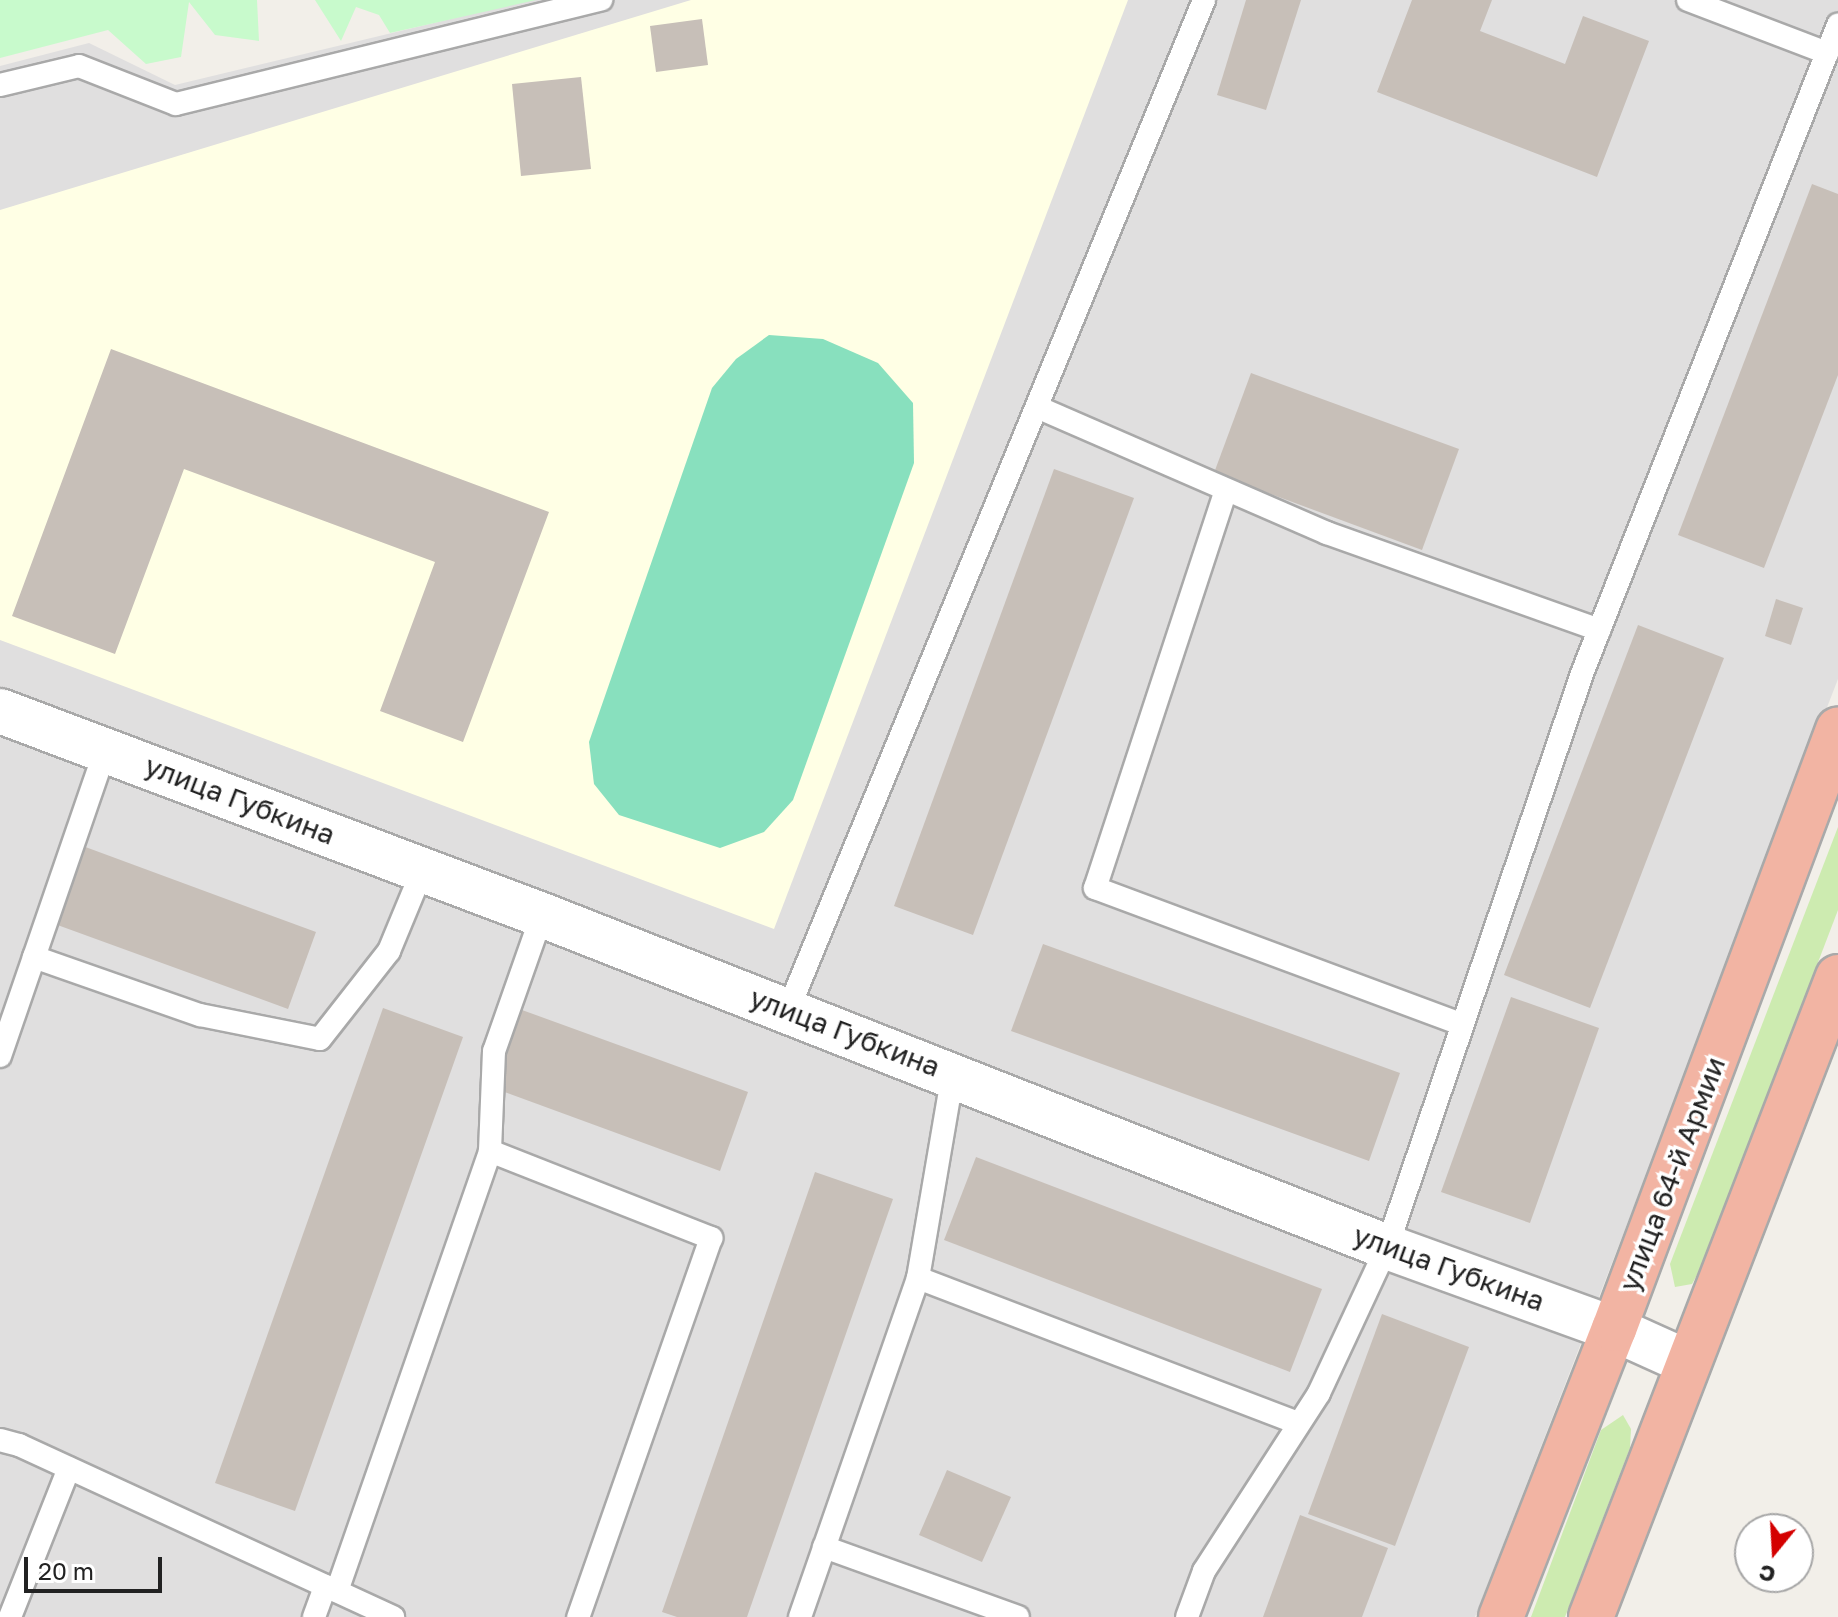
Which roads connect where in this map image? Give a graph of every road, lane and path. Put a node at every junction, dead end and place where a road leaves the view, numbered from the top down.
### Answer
1 (601, 0) edge
2 (1204, 0) edge
3 (1688, 0) edge
4 (1838, 25) edge
5 (1827, 53) junction
6 (0, 85) edge
7 (1037, 407) junction
8 (1226, 490) junction
9 (1599, 630) junction
10 (0, 711) edge
11 (1838, 730) edge
12 (106, 749) junction
13 (423, 869) junction
14 (542, 915) junction
15 (34, 957) junction
16 (1838, 977) edge
17 (788, 1010) junction
18 (1460, 1024) junction
19 (0, 1056) edge
20 (953, 1074) junction
21 (490, 1151) junction
22 (1387, 1247) junction
23 (918, 1278) junction
24 (1614, 1329) junction
25 (1687, 1362) junction
26 (1298, 1423) junction
27 (0, 1440) edge
28 (69, 1468) junction
29 (824, 1547) junction
30 (331, 1589) junction
31 (10, 1617) edge
32 (314, 1617) edge
33 (393, 1617) edge
34 (578, 1617) edge
35 (800, 1617) edge
36 (1018, 1617) edge
37 (1187, 1617) edge
38 (1501, 1617) edge
39 (1591, 1617) edge

1 - 6 lane
2 - 7 lane
3 - 5 lane
4 - 5 lane
5 - 9 lane
7 - 8 lane
7 - 17 lane
8 - 9 lane
8 - 18 lane
9 - 18 lane
10 - 12 street, улица Губкина
11 - 24 highway, улица 64-й Армии
12 - 13 street, улица Губкина
12 - 15 lane
13 - 14 street, улица Губкина
13 - 15 lane
14 - 17 street, улица Губкина
14 - 21 lane
15 - 19 lane
16 - 25 highway
17 - 20 street, улица Губкина
18 - 22 lane
20 - 22 street, улица Губкина
20 - 23 lane
21 - 30 lane
21 - 34 lane
22 - 24 street, улица Губкина
22 - 26 lane
23 - 26 lane
23 - 29 lane
24 - 25 street, улица Губкина
24 - 38 highway, улица 64-й Армии
25 - 39 highway
26 - 37 lane
27 - 28 lane
28 - 30 lane
28 - 31 lane
29 - 35 lane
29 - 36 lane
30 - 32 lane
30 - 33 lane

